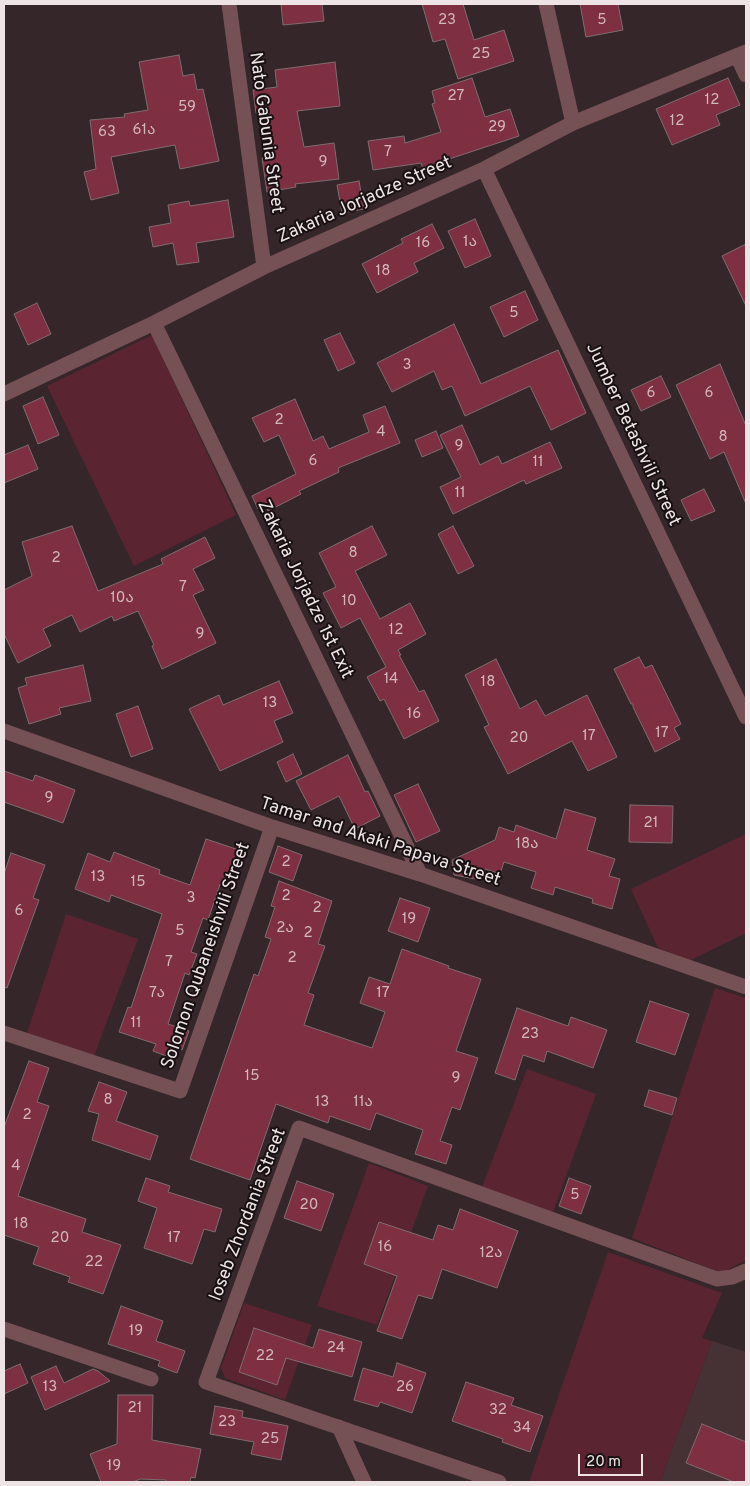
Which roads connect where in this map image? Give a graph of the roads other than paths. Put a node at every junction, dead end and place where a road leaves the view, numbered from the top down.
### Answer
1 (228, 4) edge
2 (546, 4) edge
3 (742, 54) edge
4 (746, 75) edge
5 (573, 123) junction
6 (484, 169) junction
7 (264, 267) junction
8 (154, 323) junction
9 (4, 394) edge
10 (746, 717) edge
11 (4, 731) edge
12 (272, 827) junction
13 (420, 874) junction
14 (746, 987) edge
15 (4, 1033) edge
16 (746, 1271) edge
17 (4, 1329) edge
18 (151, 1379) dead end
19 (339, 1427) junction
20 (364, 1482) edge
21 (499, 1482) edge

1 - 7 street, Nato Gabunia Street
2 - 5 street
3 - 4 street
3 - 5 street, Zakaria Jorjadze Street
5 - 6 street, Zakaria Jorjadze Street
6 - 7 street, Zakaria Jorjadze Street
6 - 10 street, Jumber Betashvili Street
7 - 8 street, Zakaria Jorjadze Street
8 - 9 street, Zakaria Jorjadze Street
8 - 13 street, Zakaria Jorjadze 1st Exit
11 - 12 street, Tamar and Akaki Papava Street
12 - 13 street, Tamar and Akaki Papava Street
12 - 15 street, Solomon Qubaneishvili Street
13 - 14 street, Tamar and Akaki Papava Street
16 - 19 street, Ioseb Zhordania Street
17 - 18 street
19 - 20 street
19 - 21 street, Ioseb Zhordania Street

